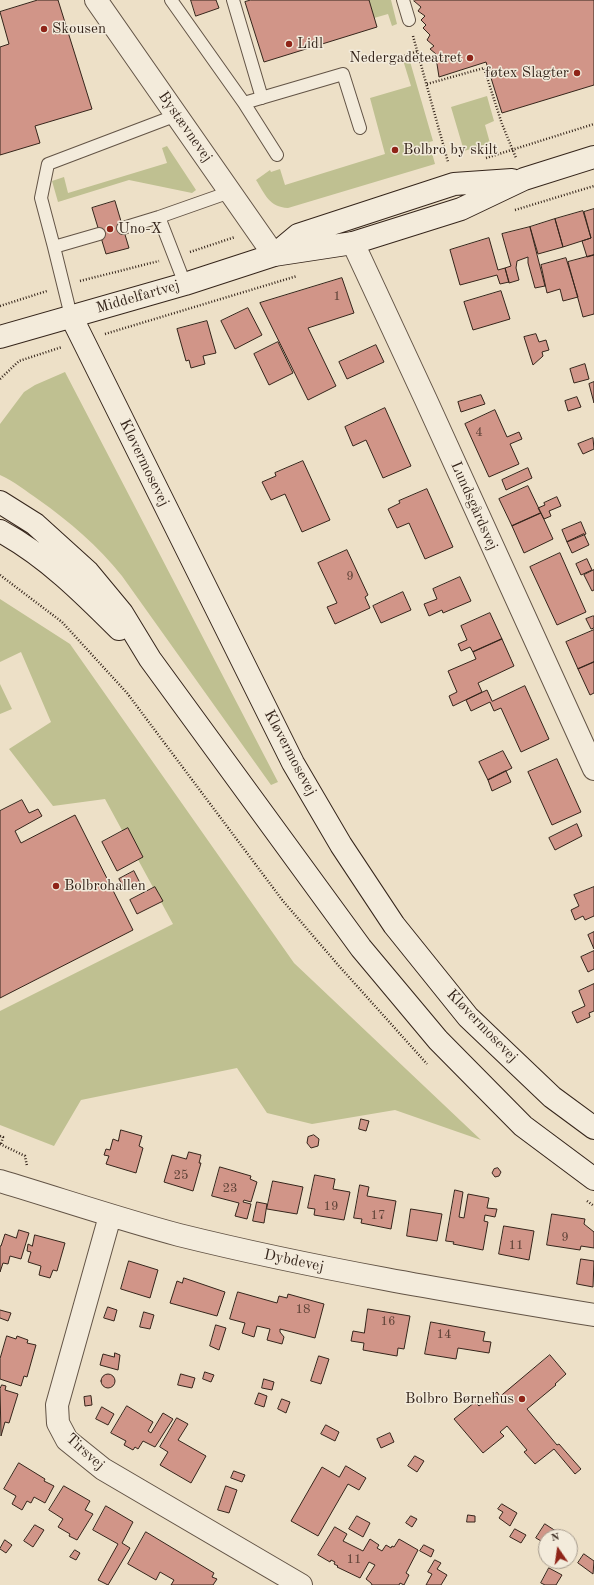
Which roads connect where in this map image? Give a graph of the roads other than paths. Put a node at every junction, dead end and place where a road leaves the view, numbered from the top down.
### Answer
1 (96, 0) edge
2 (171, 0) edge
3 (233, 0) edge
4 (403, 0) edge
5 (409, 20) dead end
6 (262, 98) junction
7 (244, 104) junction
8 (177, 115) junction
9 (360, 128) dead end
10 (277, 155) dead end
11 (594, 157) edge
12 (524, 179) junction
13 (230, 192) junction
14 (159, 217) junction
15 (123, 228) dead end
16 (99, 234) dead end
17 (353, 243) junction
18 (54, 247) junction
19 (274, 255) junction
20 (185, 284) junction
21 (81, 314) junction
22 (0, 337) edge
23 (0, 502) edge
24 (0, 531) edge
25 (150, 659) junction
26 (594, 769) edge
27 (594, 1128) edge
28 (594, 1179) edge
29 (0, 1181) edge
30 (110, 1216) junction
31 (594, 1315) edge
32 (301, 1585) edge

1 - 8 street, Bystævnevej
2 - 7 lane
3 - 6 lane
4 - 5 lane
6 - 7 lane
6 - 9 lane
7 - 10 lane
8 - 13 street, Bystævnevej
8 - 18 lane
11 - 12 street, Middelfartvej
12 - 17 street, Middelfartvej
12 - 19 street, Middelfartvej
13 - 14 lane
13 - 19 street, Bystævnevej
14 - 15 lane
14 - 20 lane
16 - 18 lane
17 - 19 street, Middelfartvej
17 - 26 street, Lundsgårdsvej
18 - 21 lane
19 - 20 street, Middelfartvej
20 - 21 street, Middelfartvej
21 - 22 street, Middelfartvej
21 - 27 street, Kløvermosevej
23 - 25 street
24 - 25 street
25 - 28 street
29 - 30 street, Dybdevej
30 - 31 street, Dybdevej
30 - 32 street, Tirsvej

